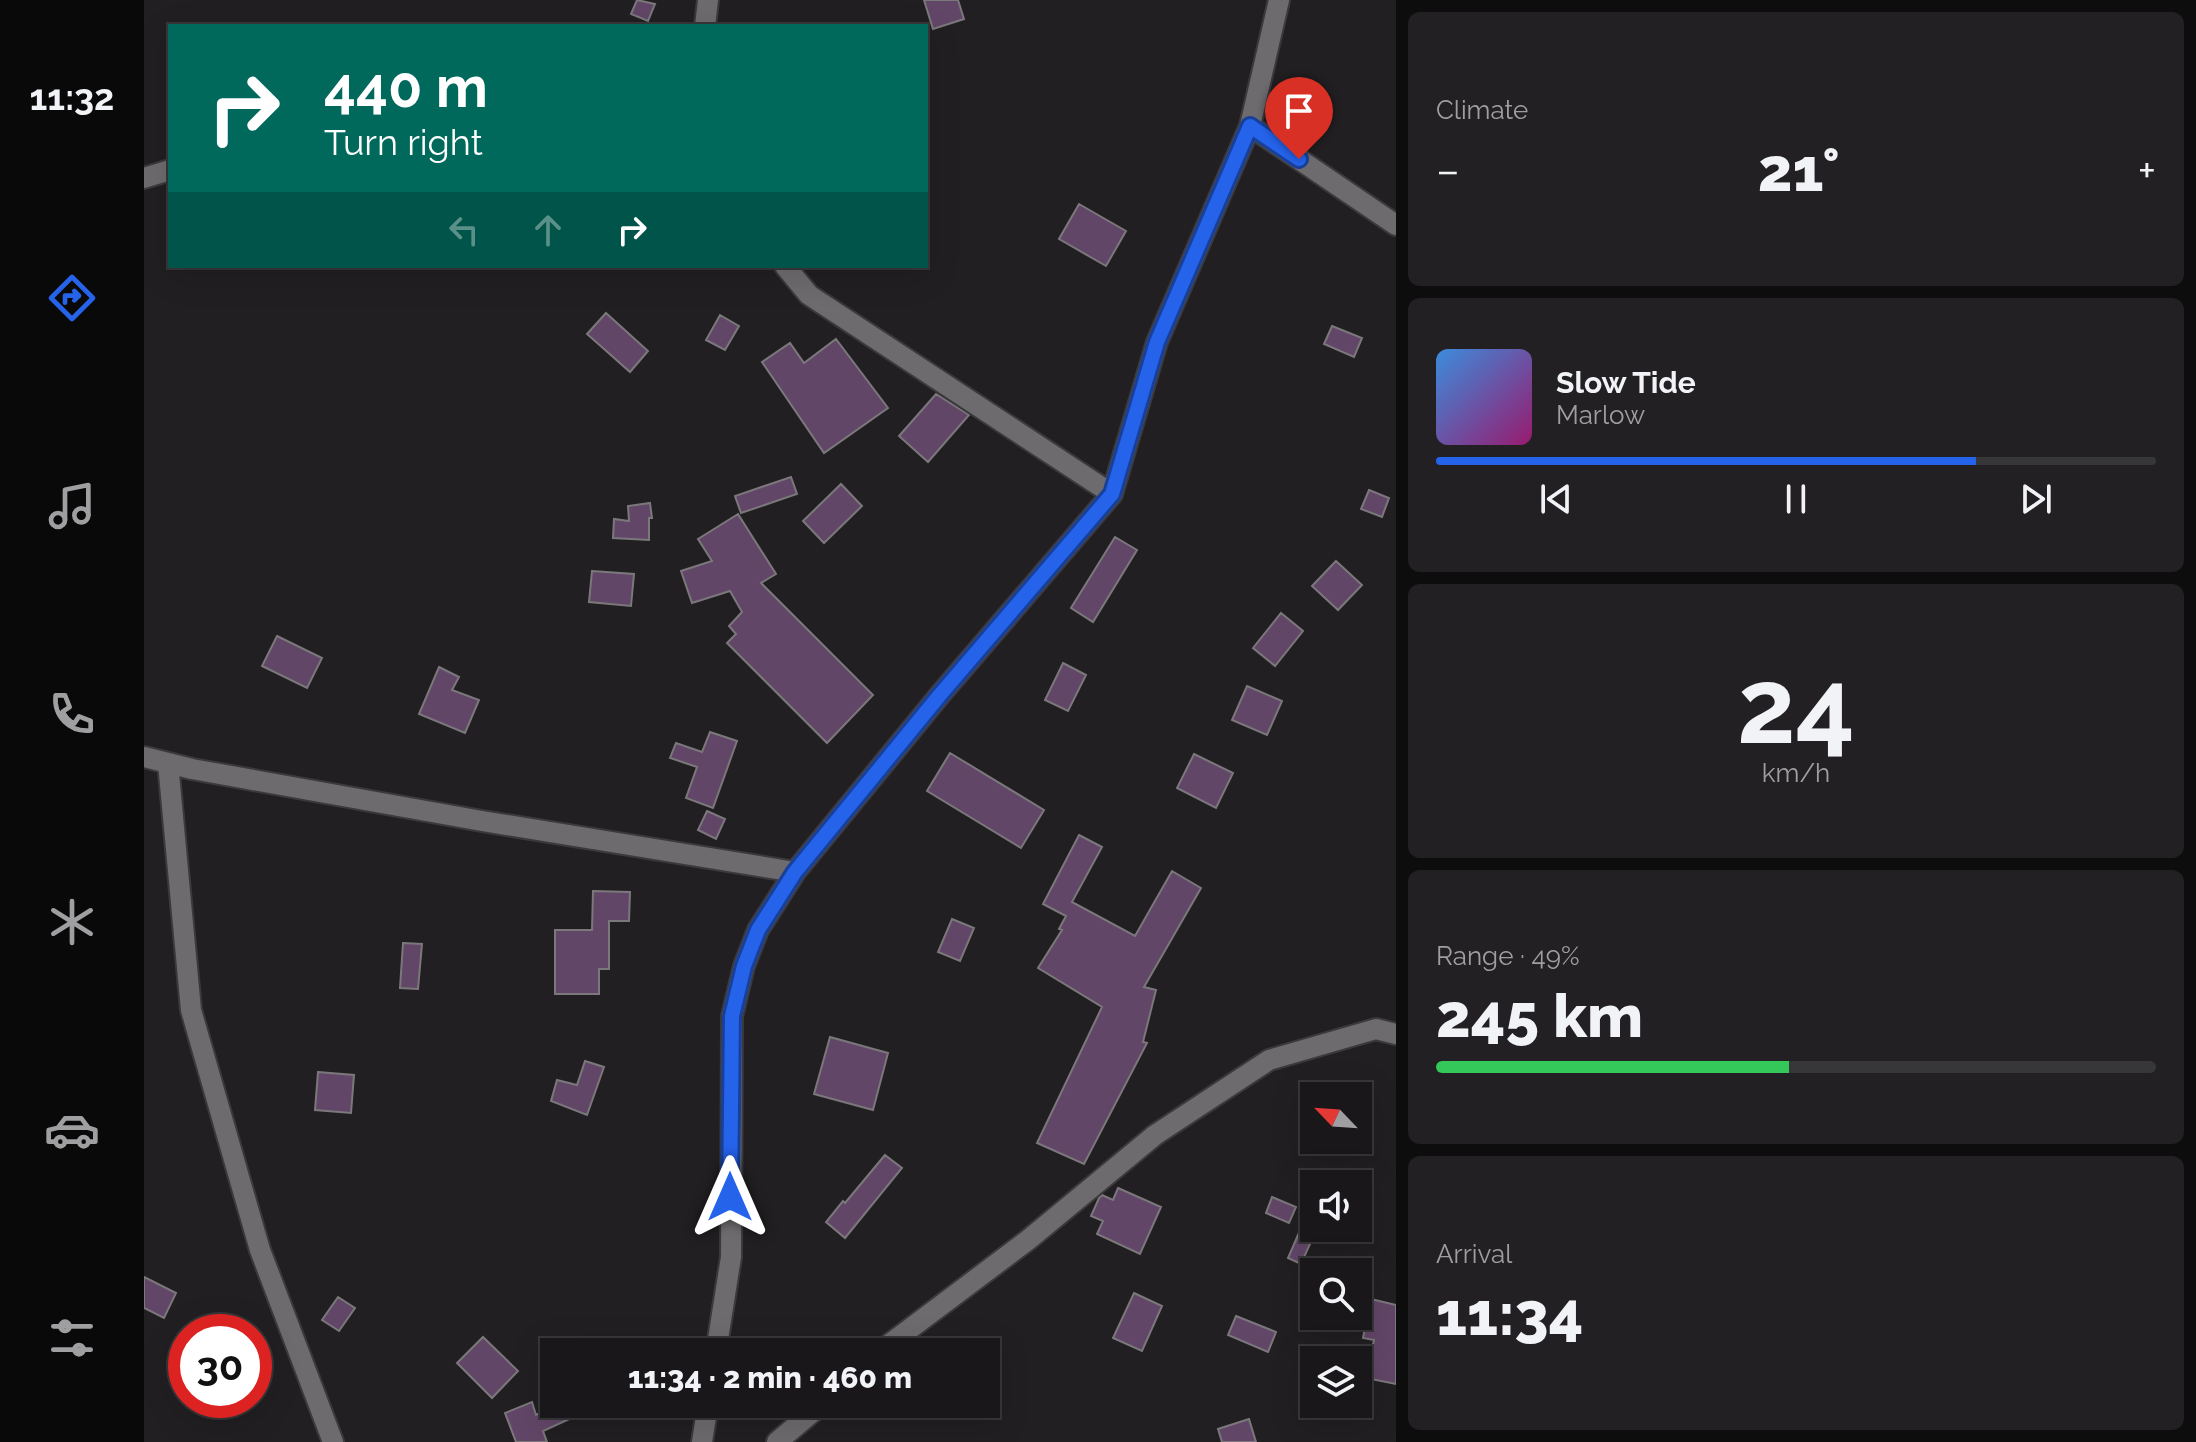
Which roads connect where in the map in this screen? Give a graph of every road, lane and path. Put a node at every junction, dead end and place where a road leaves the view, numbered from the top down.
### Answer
1 (708, 0) edge
2 (1279, 0) edge
3 (705, 24) edge
4 (1250, 126) junction
5 (168, 171) edge
6 (144, 178) edge
7 (1396, 225) edge
8 (787, 268) edge
9 (1112, 494) junction
10 (144, 757) edge
11 (168, 763) junction
12 (795, 872) junction
13 (1396, 1034) edge
14 (718, 1338) edge
15 (898, 1338) edge
16 (706, 1418) edge
17 (805, 1418) edge
18 (333, 1442) edge
19 (702, 1442) edge
20 (777, 1442) edge

1 - 3 street
2 - 4 street
4 - 7 street
4 - 9 street
5 - 6 street
8 - 9 street
9 - 12 street
10 - 11 street
11 - 12 street
11 - 18 street
12 - 14 street
13 - 15 street
16 - 19 street
17 - 20 street

